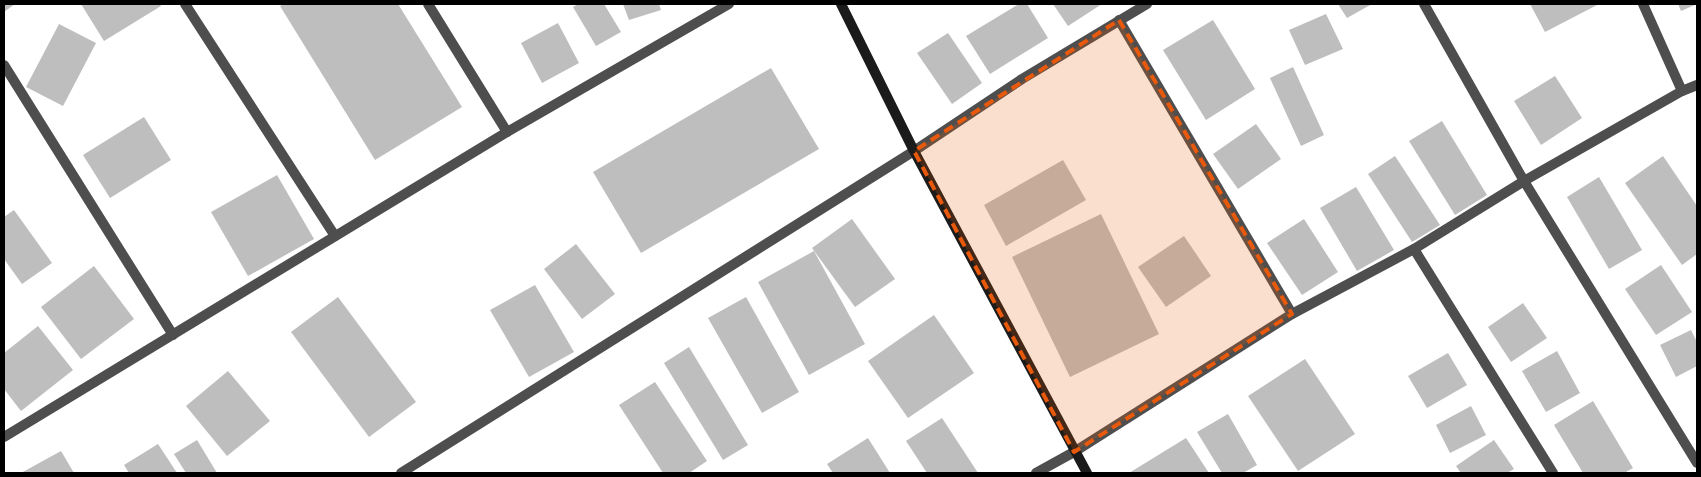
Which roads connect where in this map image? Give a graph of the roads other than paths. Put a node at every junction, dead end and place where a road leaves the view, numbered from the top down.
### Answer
1 (185, 4) edge
2 (428, 4) edge
3 (729, 4) edge
4 (841, 4) edge
5 (1147, 4) edge
6 (1424, 4) edge
7 (1642, 4) edge
8 (1119, 20) junction
9 (4, 65) edge
10 (1697, 84) edge
11 (1682, 91) junction
12 (507, 132) junction
13 (914, 151) junction
14 (1524, 181) junction
15 (335, 236) junction
16 (1414, 249) junction
17 (1292, 314) junction
18 (173, 335) junction
19 (4, 438) edge
20 (1074, 452) junction
21 (1697, 464) edge
22 (401, 473) edge
23 (1036, 473) edge
24 (1087, 473) edge
25 (1553, 473) edge

1 - 15 street
2 - 12 street
3 - 12 street
4 - 13 street
5 - 8 street
6 - 14 street
7 - 11 street
8 - 13 street
8 - 17 street
9 - 18 street
10 - 11 street
11 - 14 street
12 - 15 street
13 - 20 street
13 - 22 street
14 - 16 street
14 - 21 street
15 - 18 street
16 - 17 street
16 - 25 street
17 - 20 street
18 - 19 street
20 - 23 street
20 - 24 street

